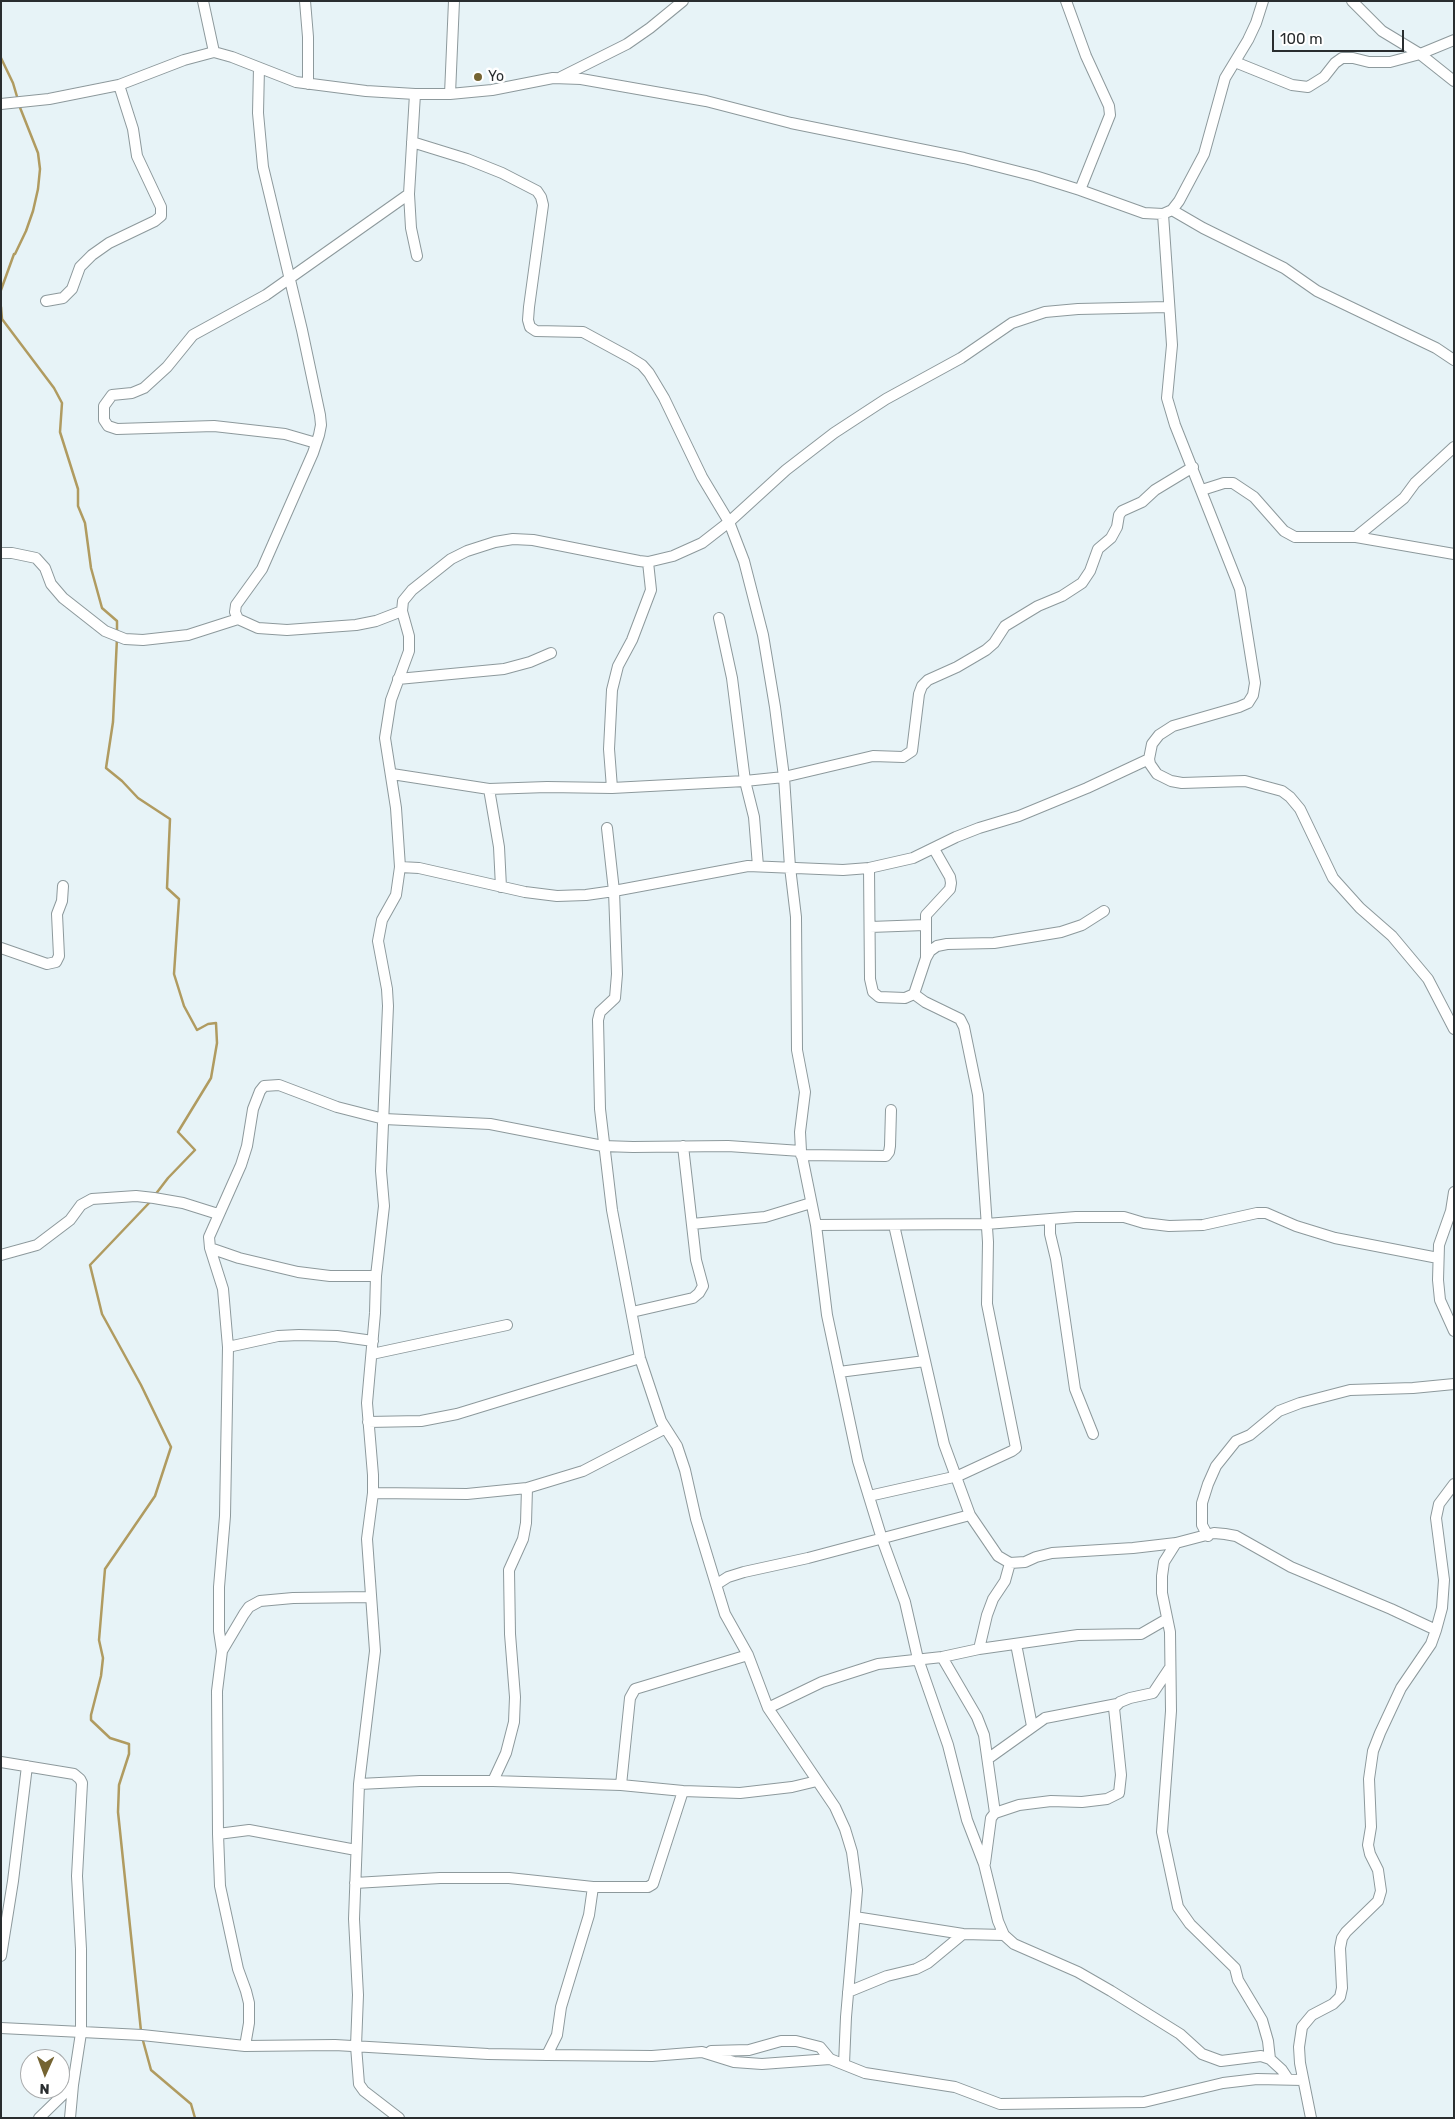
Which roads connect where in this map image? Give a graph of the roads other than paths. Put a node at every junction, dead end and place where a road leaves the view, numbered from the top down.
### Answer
1 (204, 1) edge
2 (305, 1) edge
3 (454, 1) edge
4 (683, 1) edge
5 (1066, 1) edge
6 (1263, 1) edge
7 (1352, 1) edge
8 (1454, 40) edge
9 (214, 52) junction
10 (1420, 54) junction
11 (1235, 62) junction
12 (259, 68) junction
13 (560, 78) junction
14 (1454, 82) edge
15 (308, 84) junction
16 (119, 85) junction
17 (415, 94) junction
18 (450, 94) junction
19 (1, 104) edge
20 (412, 142) junction
21 (1080, 190) junction
22 (409, 194) junction
23 (1168, 212) junction
24 (417, 256) dead end
25 (288, 278) junction
26 (46, 301) dead end
27 (1168, 306) junction
28 (1454, 360) edge
29 (316, 443) junction
30 (1454, 447) edge
31 (1193, 467) junction
32 (1202, 490) junction
33 (729, 522) junction
34 (1356, 537) junction
35 (1, 553) edge
36 (1454, 554) edge
37 (648, 562) junction
38 (402, 611) junction
39 (719, 618) dead end
40 (238, 619) junction
41 (551, 654) dead end
42 (398, 679) junction
43 (1149, 758) junction
44 (392, 774) junction
45 (784, 777) junction
46 (745, 781) junction
47 (612, 788) junction
48 (489, 789) junction
49 (607, 828) dead end
50 (934, 849) junction
51 (400, 866) junction
52 (758, 866) junction
53 (790, 867) junction
54 (869, 868) junction
55 (63, 886) dead end
56 (501, 887) junction
57 (614, 891) junction
58 (1104, 911) dead end
59 (925, 925) junction
60 (870, 927) junction
61 (1, 948) edge
62 (926, 958) junction
63 (914, 994) junction
64 (1454, 1029) edge
65 (891, 1110) dead end
66 (384, 1119) junction
67 (603, 1146) junction
68 (683, 1146) junction
69 (801, 1153) junction
70 (1454, 1192) edge
71 (811, 1203) junction
72 (1452, 1212) edge
73 (218, 1214) junction
74 (1050, 1220) junction
75 (692, 1224) junction
76 (986, 1224) junction
77 (816, 1225) junction
78 (894, 1225) junction
79 (210, 1248) junction
80 (1, 1255) edge
81 (1438, 1258) junction
82 (376, 1276) junction
83 (632, 1312) junction
84 (507, 1325) dead end
85 (1454, 1331) edge
86 (373, 1340) junction
87 (228, 1347) junction
88 (372, 1354) junction
89 (640, 1358) junction
90 (925, 1361) junction
91 (839, 1372) junction
92 (1454, 1384) edge
93 (368, 1422) junction
94 (664, 1429) junction
95 (1093, 1434) dead end
96 (958, 1476) junction
97 (1454, 1484) edge
98 (527, 1488) junction
99 (373, 1493) junction
100 (869, 1496) junction
101 (970, 1515) junction
102 (1208, 1536) junction
103 (882, 1539) junction
104 (1176, 1543) junction
105 (1010, 1563) junction
106 (1444, 1580) junction
107 (716, 1584) junction
108 (1454, 1589) edge
109 (370, 1597) junction
110 (1167, 1619) junction
111 (1436, 1630) junction
112 (1016, 1644) junction
113 (979, 1649) junction
114 (222, 1651) junction
115 (748, 1655) junction
116 (942, 1657) junction
117 (918, 1660) junction
118 (1170, 1666) junction
119 (1116, 1704) junction
120 (768, 1708) junction
121 (1032, 1726) junction
122 (989, 1758) junction
123 (1, 1762) edge
124 (27, 1766) junction
125 (492, 1781) junction
126 (817, 1781) junction
127 (359, 1784) junction
128 (621, 1785) junction
129 (683, 1791) junction
130 (996, 1813) junction
131 (218, 1834) junction
132 (356, 1850) junction
133 (984, 1864) junction
134 (355, 1883) junction
135 (594, 1887) junction
136 (855, 1917) junction
137 (963, 1934) junction
138 (1004, 1935) junction
139 (1, 1956) edge
140 (848, 1992) junction
141 (1, 2028) edge
142 (81, 2033) junction
143 (245, 2046) junction
144 (356, 2046) junction
145 (711, 2051) dead end
146 (548, 2055) junction
147 (1270, 2059) junction
148 (830, 2060) junction
149 (844, 2064) junction
150 (1288, 2079) junction
151 (1303, 2080) junction
152 (72, 2085) junction
153 (39, 2118) edge
154 (70, 2118) edge
155 (399, 2118) edge
156 (1311, 2118) edge

1 - 9 street
2 - 15 street
3 - 18 street
4 - 13 street
5 - 21 street
6 - 11 street
7 - 10 street
8 - 10 street
9 - 12 street
9 - 16 street
10 - 11 street
10 - 14 street
11 - 23 street
12 - 15 street
12 - 25 street
13 - 18 street
13 - 21 street
15 - 17 street
16 - 19 street
16 - 26 street
17 - 18 street
17 - 20 street
20 - 22 street
20 - 33 street
21 - 23 street
22 - 24 street
22 - 25 street
23 - 27 street
23 - 28 street
25 - 29 street
25 - 29 street
27 - 31 street
27 - 33 street
29 - 40 street
30 - 34 street
31 - 32 street
31 - 45 street
32 - 34 street
32 - 43 street
33 - 37 street
33 - 45 street
34 - 36 street
35 - 40 street
37 - 38 street
37 - 47 street
38 - 40 street
38 - 42 street
39 - 46 street
41 - 42 street
42 - 44 street
43 - 50 street
43 - 64 street
44 - 48 street
44 - 51 street
45 - 46 street
45 - 53 street
46 - 47 street
46 - 52 street
47 - 48 street
48 - 56 street
49 - 57 street
50 - 54 street
50 - 59 street
51 - 56 street
51 - 66 street
52 - 53 street
52 - 57 street
53 - 54 street
53 - 69 street
54 - 60 street
55 - 61 street
56 - 57 street
57 - 67 street
58 - 62 street
59 - 60 street
59 - 62 street
60 - 63 street
62 - 63 street
63 - 76 street
65 - 69 street
66 - 67 street
66 - 73 street
66 - 82 street
67 - 68 street
67 - 83 street
68 - 69 street
68 - 75 street
69 - 71 street
70 - 72 street
71 - 75 street
71 - 77 street
72 - 81 street
73 - 79 street
73 - 80 street
74 - 76 street
74 - 81 street
74 - 95 street
75 - 83 street
76 - 78 street
76 - 96 street
77 - 78 street
77 - 91 street
78 - 90 street
79 - 82 street
79 - 87 street
81 - 85 street
82 - 86 street
83 - 89 street
84 - 88 street
86 - 87 street
86 - 88 street
87 - 114 street
88 - 93 street
89 - 93 street
89 - 94 street
90 - 91 street
90 - 96 street
91 - 100 street
92 - 102 street
93 - 99 street
94 - 98 street
94 - 107 street
96 - 100 street
96 - 101 street
97 - 106 street
98 - 99 street
98 - 125 street
99 - 109 street
100 - 103 street
101 - 103 street
101 - 105 street
102 - 104 street
102 - 111 street
103 - 107 street
103 - 117 street
104 - 105 street
104 - 110 street
105 - 113 street
106 - 108 street
106 - 111 street
107 - 115 street
109 - 114 street
109 - 127 street
110 - 112 street
110 - 118 street
111 - 151 street
112 - 113 street
112 - 121 street
113 - 116 street
114 - 131 street
115 - 120 street
115 - 128 street
116 - 117 street
116 - 122 street
117 - 120 street
117 - 133 street
118 - 119 street
118 - 147 street
119 - 121 street
119 - 130 street
120 - 126 street
121 - 122 street
122 - 130 street
123 - 124 street
124 - 139 street
124 - 142 street
125 - 127 street
125 - 128 street
126 - 129 street
126 - 136 street
127 - 132 street
128 - 129 street
129 - 135 street
130 - 133 street
131 - 132 street
131 - 143 street
132 - 134 street
133 - 138 street
134 - 135 street
134 - 144 street
135 - 146 street
136 - 137 street
136 - 140 street
137 - 138 street
137 - 140 street
138 - 147 street
140 - 149 street
141 - 142 street
142 - 143 street
142 - 152 street
143 - 144 street
144 - 146 street
144 - 155 street
145 - 148 street
146 - 148 street
147 - 150 street
148 - 149 street
149 - 150 street
150 - 151 street
151 - 156 street
152 - 153 street
152 - 154 street

